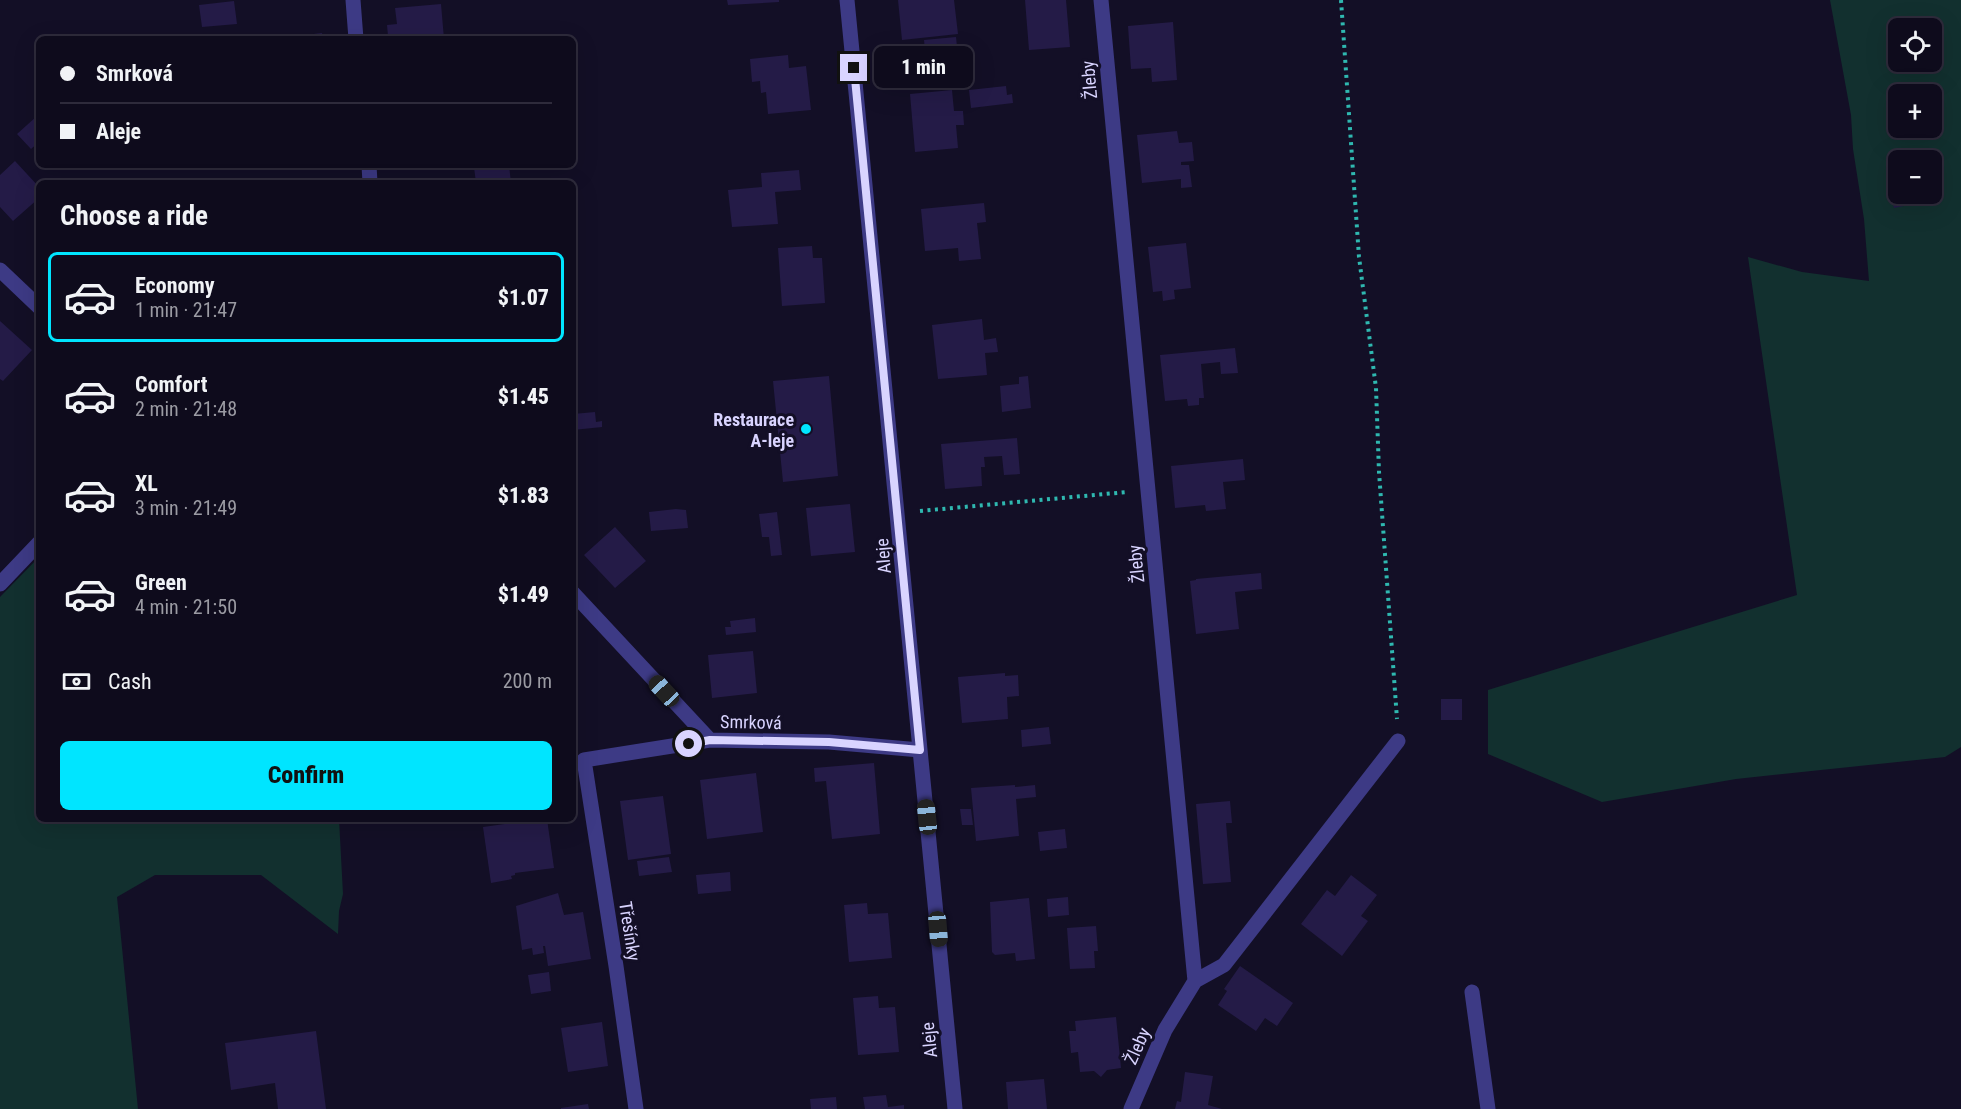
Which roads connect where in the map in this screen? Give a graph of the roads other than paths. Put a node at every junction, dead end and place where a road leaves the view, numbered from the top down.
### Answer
1 (353, 0) edge
2 (847, 0) edge
3 (1101, 0) edge
4 (356, 36) edge
5 (0, 270) edge
6 (36, 304) edge
7 (36, 546) edge
8 (0, 584) edge
9 (576, 596) edge
10 (710, 740) junction
11 (1398, 741) road end
12 (920, 750) junction
13 (1195, 981) junction
14 (1472, 992) dead end
15 (636, 1109) edge
16 (955, 1109) edge
17 (1131, 1109) edge
18 (1488, 1109) edge

1 - 4 street
2 - 12 street, Aleje
3 - 13 street, Žleby
5 - 6 street
7 - 8 street
9 - 10 street, Smrková
10 - 12 street, Smrková
10 - 15 street, Třešínky
11 - 13 street
12 - 16 street, Aleje
13 - 17 street, Žleby
14 - 18 street

